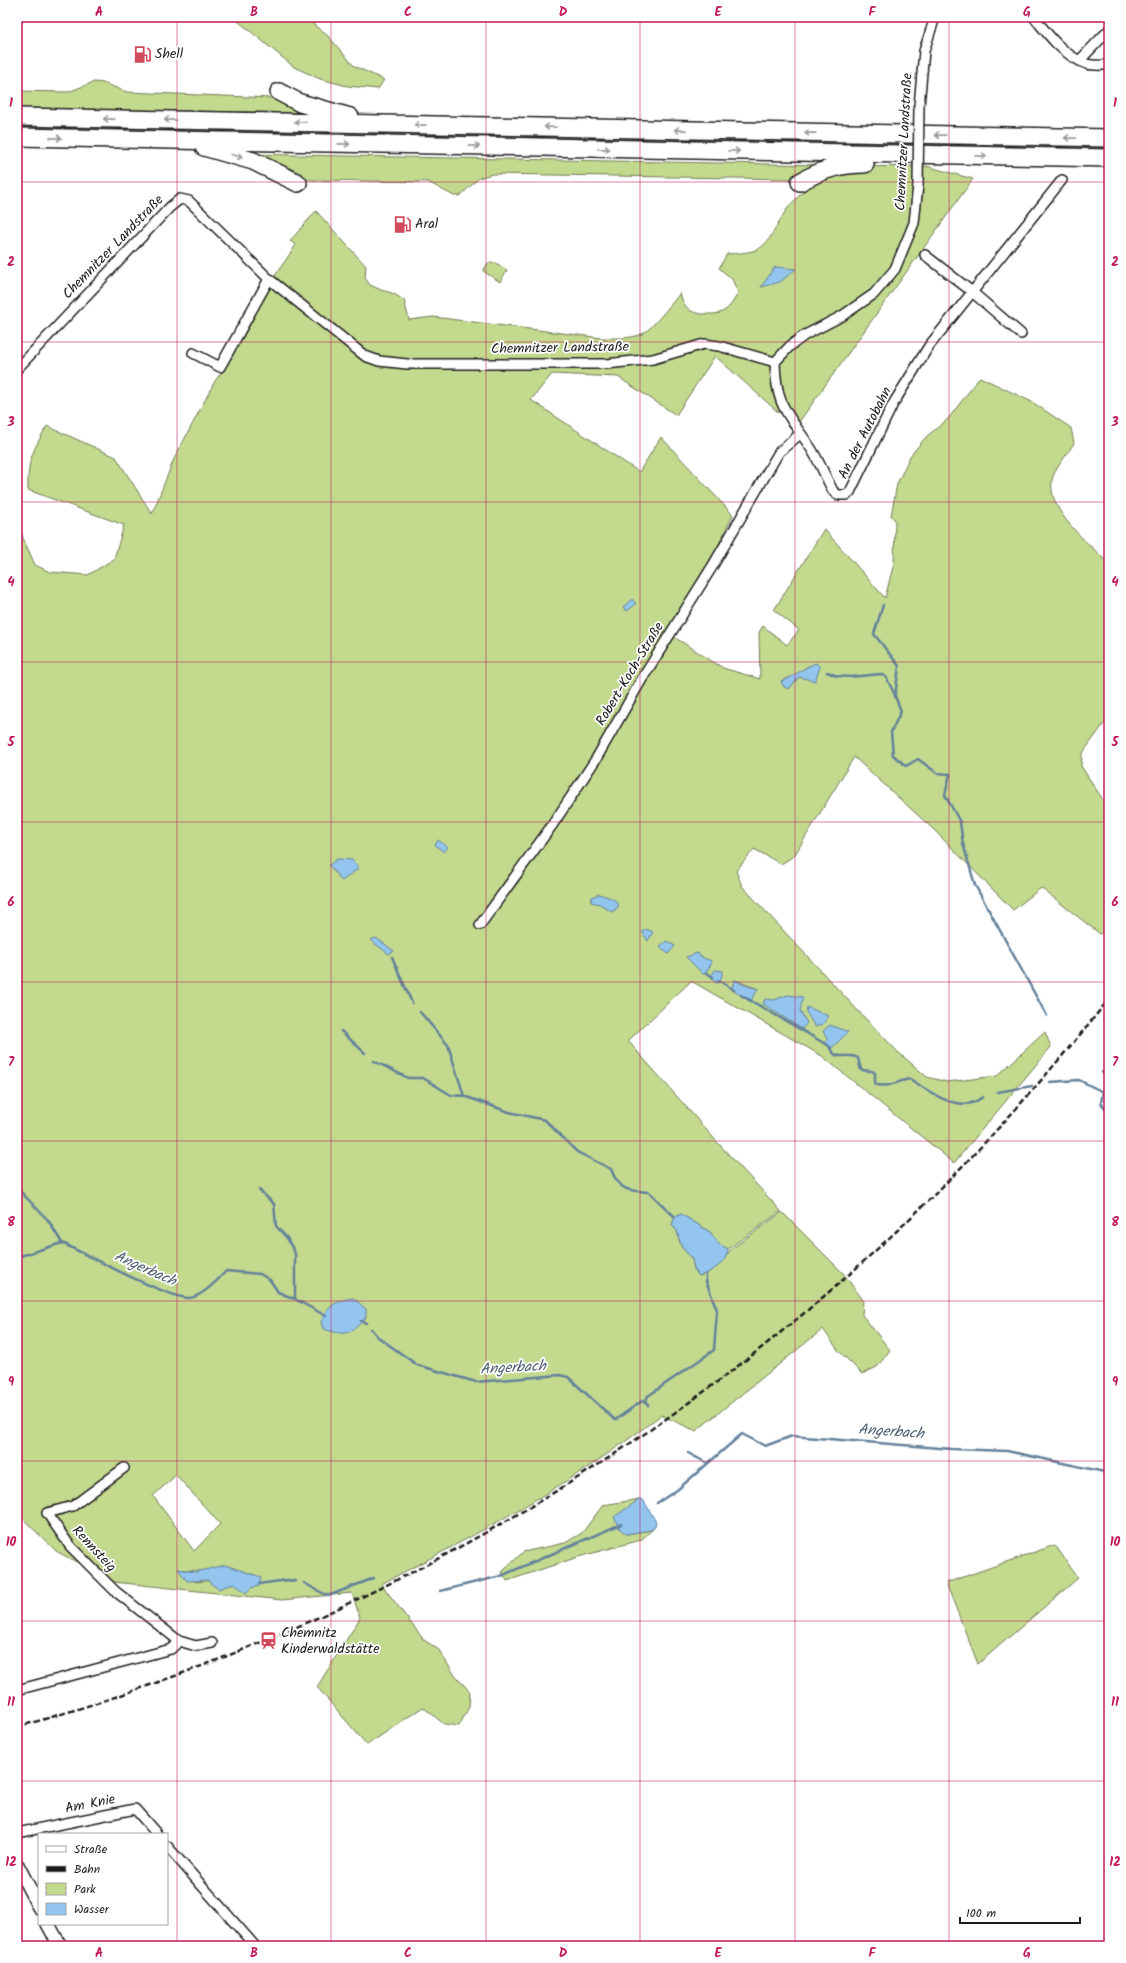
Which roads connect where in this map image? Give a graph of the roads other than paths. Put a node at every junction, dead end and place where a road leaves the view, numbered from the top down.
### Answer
1 (935, 17) edge
2 (1034, 17) edge
3 (1109, 30) edge
4 (1080, 60) junction
5 (1109, 65) edge
6 (279, 92) dead end
7 (17, 117) edge
8 (367, 124) junction
9 (17, 137) edge
10 (1109, 138) edge
11 (187, 141) junction
12 (928, 155) junction
13 (1109, 158) edge
14 (1062, 180) dead end
15 (800, 182) dead end
16 (298, 183) dead end
17 (925, 255) dead end
18 (269, 279) junction
19 (971, 291) junction
20 (1021, 334) dead end
21 (193, 354) dead end
22 (775, 362) junction
23 (17, 369) edge
24 (800, 434) junction
25 (480, 925) dead end
26 (124, 1468) dead end
27 (179, 1641) junction
28 (212, 1643) dead end
29 (17, 1690) edge
30 (17, 1833) edge
31 (156, 1833) edge
32 (168, 1847) edge
33 (17, 1865) edge
34 (38, 1905) edge
35 (49, 1925) edge
36 (60, 1946) edge
37 (255, 1946) edge

1 - 22 street, Chemnitzer Landstraße, bridge
2 - 4 street
3 - 4 street
4 - 5 street
6 - 8 highway
8 -> 7 highway
10 -> 8 highway
9 -> 11 highway
11 -> 12 highway
11 -> 16 highway
12 -> 13 highway
12 - 15 highway
14 - 19 street, An der Autobahn
17 - 19 street
18 - 21 street
18 - 22 street, Chemnitzer Landstraße
18 - 23 street, Chemnitzer Landstraße
19 - 20 street
19 - 24 street, An der Autobahn
22 - 24 street, An der Autobahn
24 - 25 street, Robert-Koch-Straße
26 - 27 street, Rennsteig
27 - 28 street, Rennsteig
27 - 29 street
30 - 31 street, Am Knie
32 - 37 street
33 - 34 street
35 - 36 street

